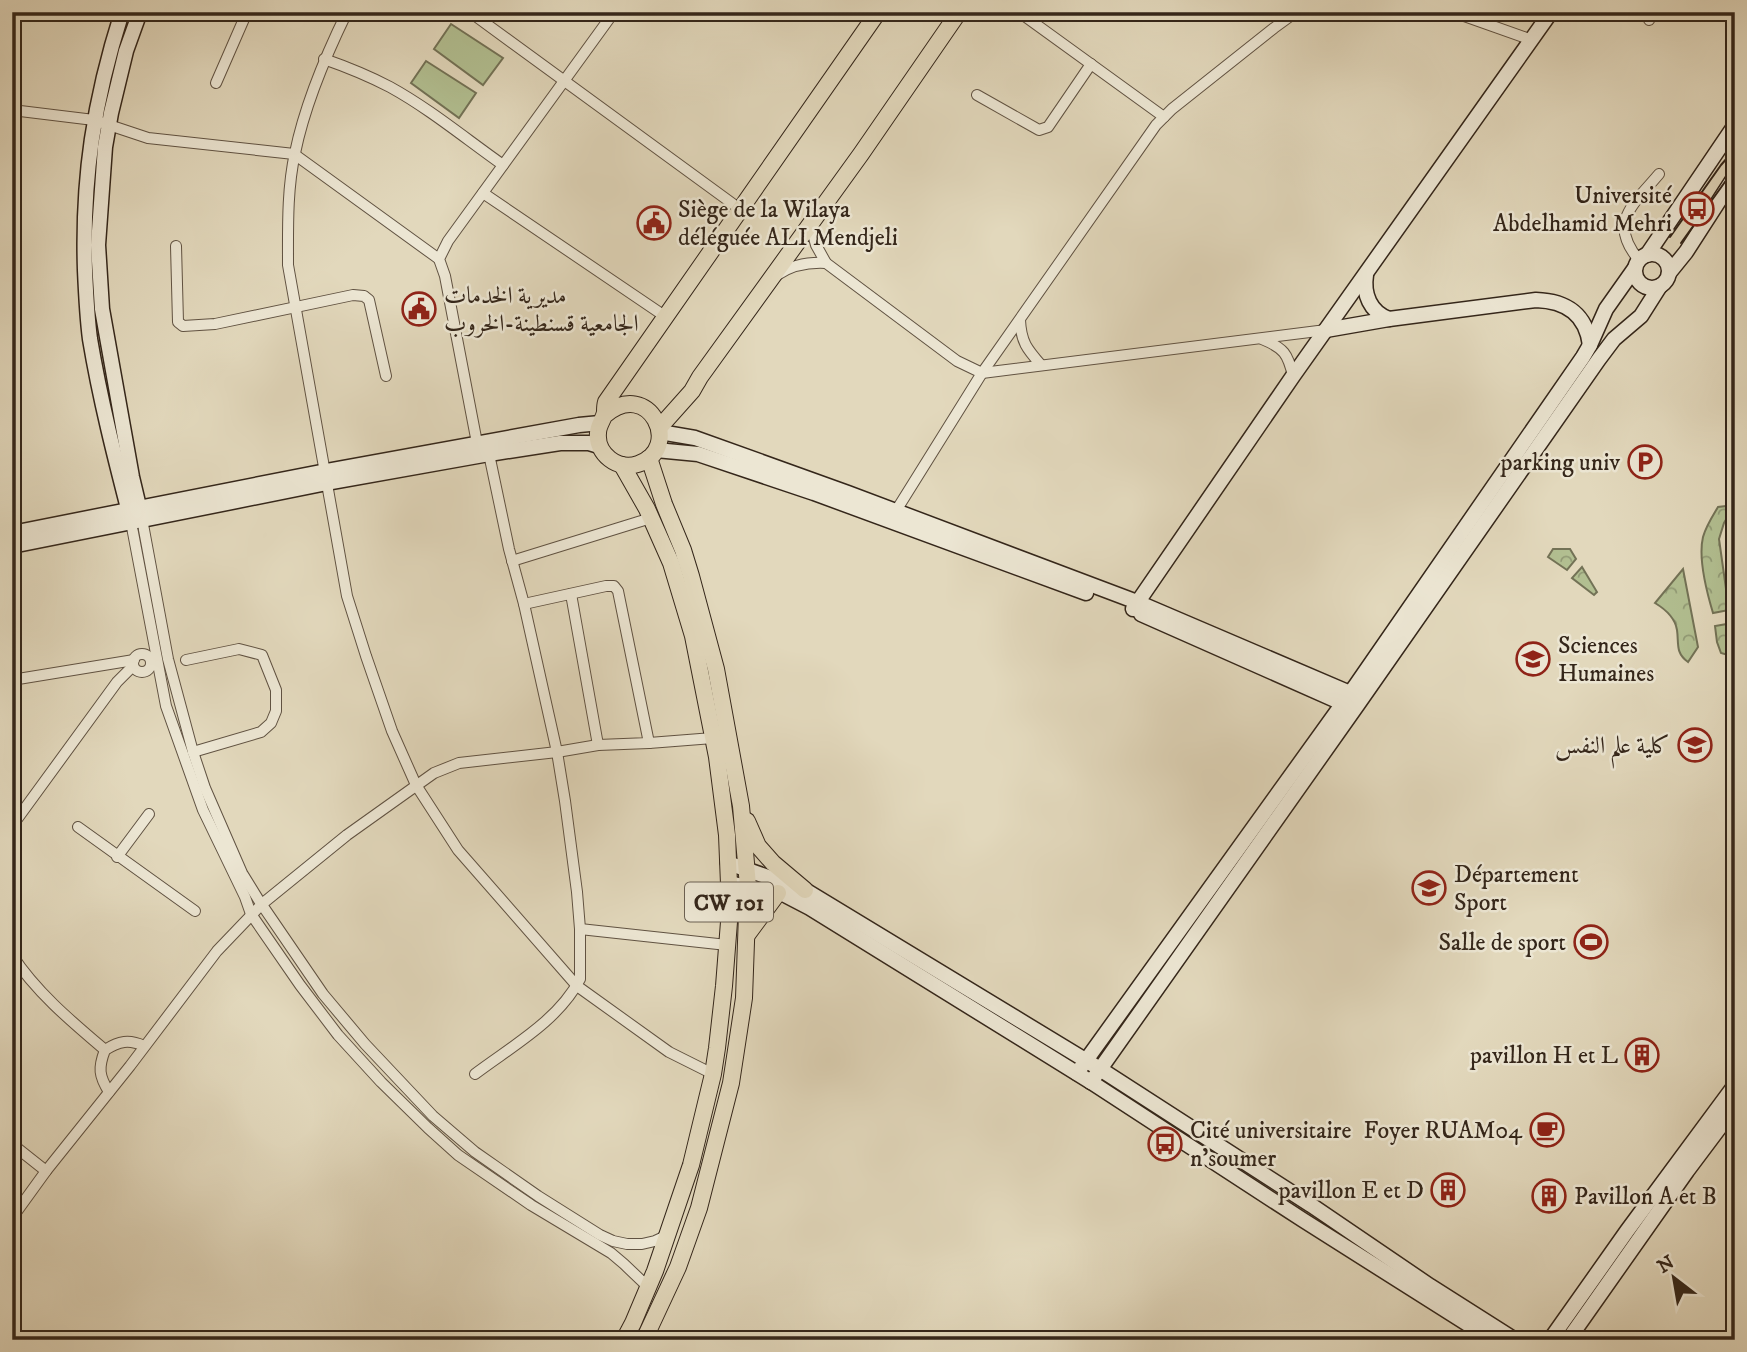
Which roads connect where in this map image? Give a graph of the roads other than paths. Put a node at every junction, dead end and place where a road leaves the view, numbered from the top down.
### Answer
1 (122, 12) edge
2 (139, 12) edge
3 (247, 12) edge
4 (347, 12) edge
5 (470, 12) edge
6 (614, 12) edge
7 (878, 12) edge
8 (959, 12) edge
9 (1019, 12) edge
10 (1296, 12) edge
11 (1453, 12) edge
12 (1551, 12) edge
13 (1731, 12) edge
14 (1735, 21) edge
15 (1532, 40) junction
16 (324, 59) junction
17 (1091, 64) junction
18 (564, 82) junction
19 (216, 83) dead end
20 (977, 94) dead end
21 (12, 110) edge
22 (1164, 117) junction
23 (94, 120) junction
24 (110, 125) junction
25 (1735, 125) edge
26 (294, 154) junction
27 (503, 165) junction
28 (1659, 174) dead end
29 (1735, 176) edge
30 (483, 192) junction
31 (739, 210) junction
32 (810, 224) junction
33 (176, 246) dead end
34 (439, 260) junction
35 (1640, 261) junction
36 (826, 263) junction
37 (1669, 272) junction
38 (1366, 274) junction
39 (772, 278) junction
40 (1660, 286) junction
41 (296, 308) junction
42 (1602, 316) junction
43 (666, 317) junction
44 (1580, 317) junction
45 (1020, 319) junction
46 (1389, 319) junction
47 (1326, 330) junction
48 (1597, 331) junction
49 (1259, 338) junction
50 (1614, 339) junction
51 (1590, 345) junction
52 (1041, 365) junction
53 (982, 373) junction
54 (386, 376) dead end
55 (1293, 376) junction
56 (602, 419) junction
57 (660, 430) junction
58 (477, 443) junction
59 (599, 446) junction
60 (489, 454) junction
61 (653, 454) junction
62 (622, 465) junction
63 (326, 477) junction
64 (135, 514) junction
65 (893, 516) junction
66 (651, 518) junction
67 (12, 533) edge
68 (12, 546) edge
69 (512, 561) junction
70 (571, 594) junction
71 (524, 604) junction
72 (1135, 606) junction
73 (159, 660) junction
74 (186, 660) dead end
75 (134, 663) junction
76 (12, 680) edge
77 (1350, 700) junction
78 (713, 738) junction
79 (649, 743) junction
80 (598, 745) junction
81 (193, 752) junction
82 (557, 752) junction
83 (416, 785) junction
84 (741, 806) junction
85 (149, 814) dead end
86 (12, 826) edge
87 (78, 827) dead end
88 (117, 857) junction
89 (728, 863) junction
90 (747, 869) junction
91 (729, 883) junction
92 (748, 886) junction
93 (784, 890) junction
94 (806, 890) junction
95 (262, 904) junction
96 (195, 911) dead end
97 (251, 914) junction
98 (580, 929) junction
99 (747, 935) junction
100 (727, 945) junction
101 (12, 955) edge
102 (944, 982) junction
103 (577, 986) junction
104 (144, 1046) junction
105 (105, 1050) junction
106 (1086, 1060) junction
107 (1100, 1069) junction
108 (1077, 1073) junction
109 (475, 1074) dead end
110 (713, 1074) junction
111 (1091, 1082) junction
112 (1735, 1085) edge
113 (109, 1092) junction
114 (1735, 1107) edge
115 (12, 1144) edge
116 (46, 1171) junction
117 (513, 1178) junction
118 (507, 1188) junction
119 (12, 1218) edge
120 (668, 1234) junction
121 (648, 1287) junction
122 (624, 1340) edge
123 (644, 1340) edge
124 (1493, 1340) edge
125 (1515, 1340) edge
126 (1550, 1340) edge
127 (1568, 1340) edge

1 - 23 main road
2 - 24 main road
3 - 19 street
4 - 16 street
5 - 18 street
6 - 18 street
7 - 31 main road
8 - 32 main road
9 - 17 street
10 - 22 street
11 - 15 street
12 - 15 main road
13 - 14 street
15 - 38 main road
16 - 26 street
16 - 27 street
17 - 20 street
17 - 22 street
18 - 27 street
18 - 31 street
21 - 23 street
22 - 45 street
23 - 24 street
23 - 64 main road
24 - 26 street
24 - 64 main road
25 - 35 main road
26 - 34 street
26 - 41 street
27 - 30 street
28 - 35 street
29 - 37 main road
30 - 34 street
30 - 43 street
31 - 43 main road
32 - 36 street
32 - 39 main road
33 - 41 street
34 - 58 street
35 - 37 main road
35 - 40 main road
35 - 42 main road
36 - 39 street
36 - 53 street
37 - 40 main road
38 - 46 main road
38 - 47 main road
39 - 57 main road
40 - 50 main road
41 - 54 street
41 - 63 street
42 - 44 main road
42 - 48 main road
43 - 56 main road
44 - 46 main road
44 - 48 main road
44 - 51 main road
45 - 52 street
45 - 53 street
46 - 47 main road
47 - 49 street
47 - 55 main road
48 - 50 main road
48 - 51 main road
49 - 52 street
49 - 55 street
50 - 77 main road
51 - 77 main road
52 - 53 street
53 - 65 street
55 - 72 main road
56 - 57 main road
56 - 58 main road
56 - 59 main road
57 - 61 main road
57 - 65 main road
58 - 60 street
58 - 63 main road
59 - 60 main road
59 - 62 main road
60 - 63 main road
60 - 69 street
61 - 62 main road
61 - 65 main road
61 - 84 main road, CW 101
62 - 66 main road, CW 101
63 - 64 main road
63 - 83 street
64 - 67 main road
64 - 68 main road
64 - 73 street
65 - 72 main road
66 - 69 street
66 - 78 main road, CW 101
69 - 71 street
70 - 71 street
70 - 79 street
70 - 80 street
71 - 82 street
72 - 77 main road
73 - 75 street
73 - 81 street
73 - 97 street
74 - 81 street
75 - 76 street
75 - 86 street
77 - 106 main road
77 - 107 main road
78 - 79 street
78 - 89 main road, CW 101
79 - 80 street
80 - 82 street
81 - 95 street
82 - 83 street
82 - 98 street
83 - 95 street
83 - 103 street
84 - 90 main road, CW 101
84 - 94 main road
85 - 88 street
87 - 88 street
88 - 96 street
89 - 90 main road
89 - 91 main road, CW 101
90 - 92 main road, CW 101
90 - 93 main road
91 - 92 main road
91 - 100 main road, CW 101
92 - 93 main road
92 - 99 main road, CW 101
93 - 94 main road
93 - 99 main road
93 - 102 main road
94 - 102 main road
95 - 97 street
95 - 117 street
97 - 104 street
97 - 118 street
98 - 100 street
98 - 103 street
99 - 123 main road, CW 101
100 - 110 main road, CW 101
101 - 105 street
102 - 106 main road
102 - 108 main road
103 - 109 street
103 - 110 street
104 - 105 street
104 - 113 street
105 - 113 street
106 - 107 main road
106 - 108 main road
107 - 111 main road
107 - 125 main road
108 - 111 main road
110 - 120 main road, CW 101
111 - 124 main road
112 - 126 main road
113 - 116 street
114 - 127 main road
115 - 116 street
116 - 119 street
117 - 118 street
117 - 120 street
118 - 121 street
120 - 121 main road, CW 101
121 - 122 main road, CW 101

